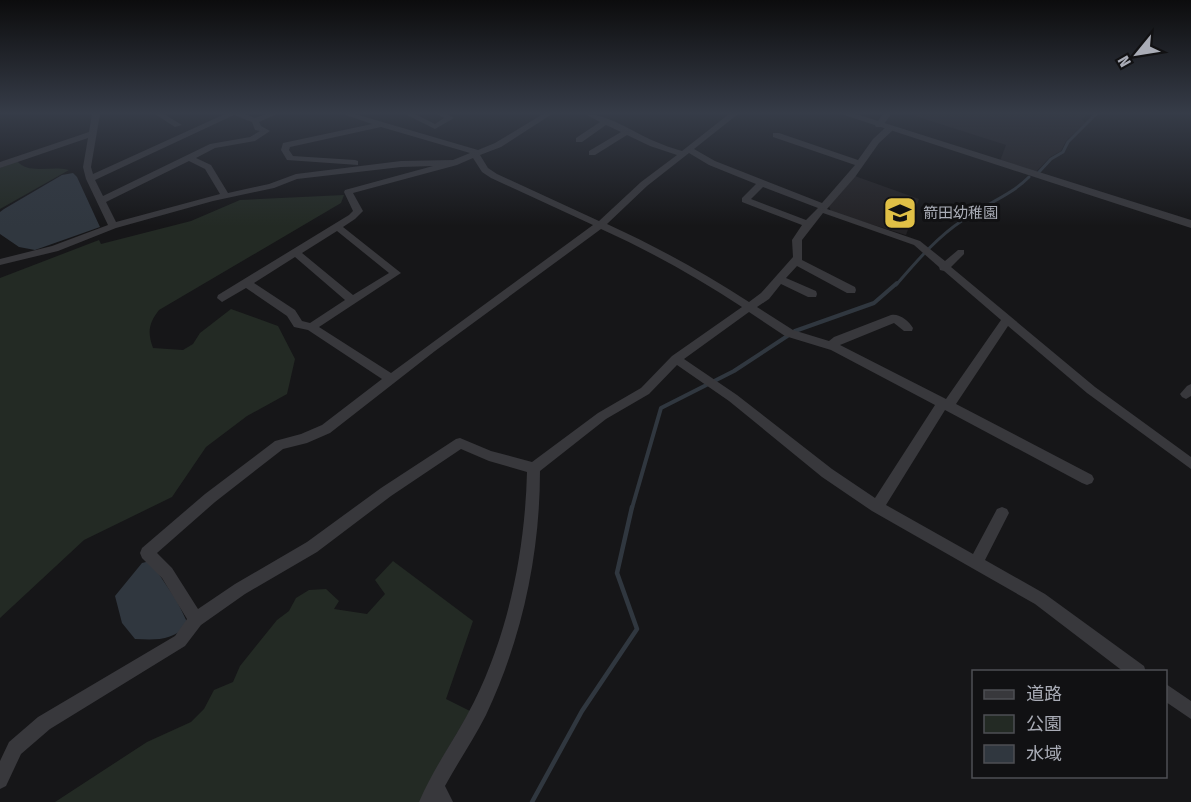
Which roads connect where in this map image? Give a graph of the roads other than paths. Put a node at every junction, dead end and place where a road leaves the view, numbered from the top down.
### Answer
1 (40, 151) edge
2 (90, 151) edge
3 (150, 151) edge
4 (203, 151) edge
5 (286, 151) edge
6 (469, 151) edge
7 (483, 151) edge
8 (595, 151) edge
9 (824, 151) edge
10 (868, 151) edge
11 (961, 151) edge
12 (686, 152) joint
13 (592, 153) dead end
14 (477, 154) junction
15 (190, 158) junction
16 (454, 163) junction
17 (860, 164) junction
18 (0, 165) edge
19 (360, 168) junction
20 (90, 179) junction
21 (762, 183) junction
22 (225, 195) junction
23 (102, 200) junction
24 (823, 208) junction
25 (601, 224) junction
26 (808, 224) junction
27 (1191, 224) edge
28 (113, 226) junction
29 (338, 227) junction
30 (961, 252) dead end
31 (296, 253) junction
32 (795, 261) junction
33 (0, 262) edge
34 (944, 267) junction
35 (780, 279) junction
36 (247, 283) junction
37 (851, 290) dead end
38 (812, 294) dead end
39 (222, 298) dead end
40 (352, 300) junction
41 (750, 308) junction
42 (1006, 320) junction
43 (311, 327) junction
44 (908, 328) dead end
45 (832, 345) junction
46 (676, 359) junction
47 (391, 379) junction
48 (945, 405) junction
49 (1191, 465) edge
50 (534, 468) junction
51 (1087, 479) dead end
52 (877, 507) junction
53 (1002, 513) dead end
54 (975, 564) junction
55 (196, 620) junction
56 (1135, 670) edge
57 (1167, 693) edge
58 (1191, 711) edge
59 (0, 780) edge
60 (436, 797) edge

1 - 18 street
2 - 20 street
3 - 20 street
4 - 15 street
5 - 19 street
6 - 14 street
7 - 14 street
8 - 13 street
9 - 17 street
10 - 17 street
11 - 27 street
12 - 21 street
12 - 25 street
14 - 16 street
14 - 25 street
15 - 22 street
15 - 23 street
16 - 19 street
16 - 29 street
17 - 24 street
19 - 22 street
20 - 23 street
21 - 24 street
21 - 26 street
22 - 28 street
23 - 28 street
24 - 26 street
24 - 34 street
25 - 41 street
25 - 47 street
26 - 32 street
28 - 33 street
29 - 31 street
29 - 40 street
30 - 34 street
31 - 36 street
31 - 40 street
32 - 35 street
32 - 37 street
34 - 42 street
35 - 38 street
35 - 41 street
36 - 39 street
36 - 43 street
40 - 43 street
41 - 45 street
41 - 46 street
42 - 48 street
42 - 49 street
43 - 47 street
44 - 45 street
45 - 48 street
46 - 50 street
46 - 52 street
47 - 55 street
48 - 51 street
48 - 52 street
50 - 55 street
50 - 60 street
52 - 54 street
53 - 54 street
54 - 56 street
55 - 59 street
57 - 58 street

